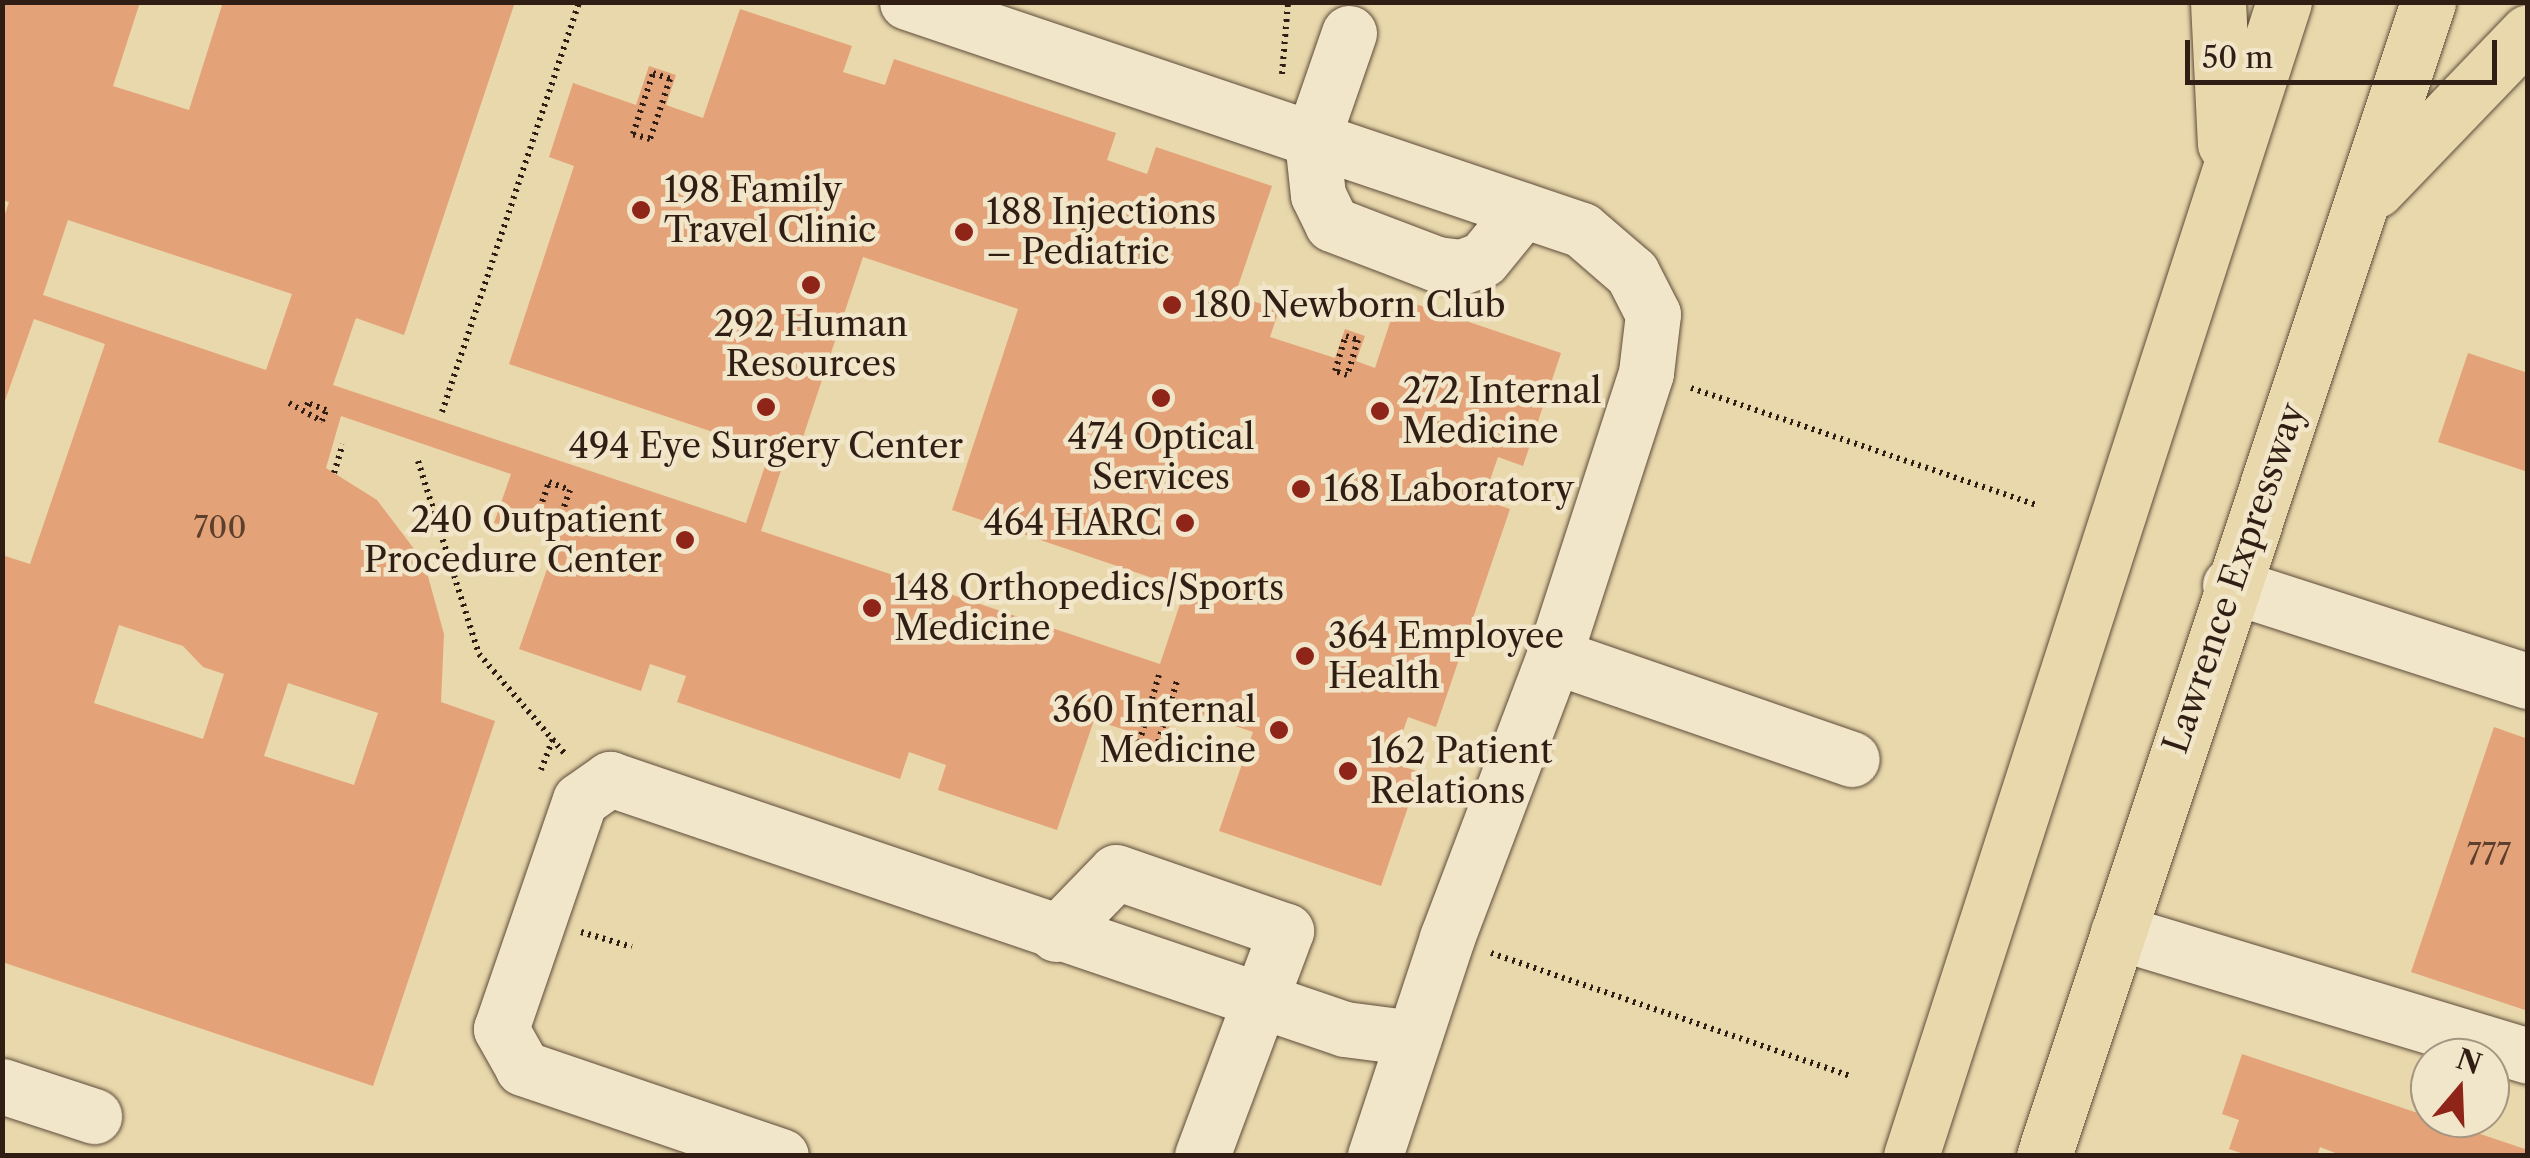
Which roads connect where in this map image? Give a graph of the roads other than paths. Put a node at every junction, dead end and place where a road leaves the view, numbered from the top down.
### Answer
1 (907, 2) edge
2 (2218, 2) edge
3 (2284, 2) edge
4 (2428, 2) edge
5 (2528, 32) edge
6 (1348, 34) dead end
7 (1312, 140) junction
8 (2226, 173) junction
9 (2367, 200) junction
10 (1523, 210) junction
11 (2230, 585) junction
12 (1554, 656) junction
13 (2528, 682) edge
14 (1852, 759) dead end
15 (2118, 932) junction
16 (1056, 934) junction
17 (1263, 1002) junction
18 (1413, 1038) junction
19 (2528, 1056) edge
20 (2, 1086) edge
21 (94, 1116) dead end
22 (758, 1152) edge
23 (1202, 1156) edge
24 (1375, 1156) edge
25 (1911, 1156) edge
26 (2044, 1156) edge

1 - 7 lane
2 - 8 highway
3 - 8 highway
4 - 9 highway, Lawrence Expressway
5 - 9 highway
6 - 7 lane
7 - 10 lane
7 - 10 lane
8 - 25 highway
9 - 11 highway, Lawrence Expressway
10 - 12 lane
11 - 13 lane
11 - 15 highway, Lawrence Expressway
12 - 14 lane
12 - 18 lane
15 - 19 lane
15 - 26 highway, Lawrence Expressway
16 - 17 lane
16 - 17 lane
16 - 22 lane
17 - 18 lane
17 - 23 lane
18 - 24 lane
20 - 21 lane

